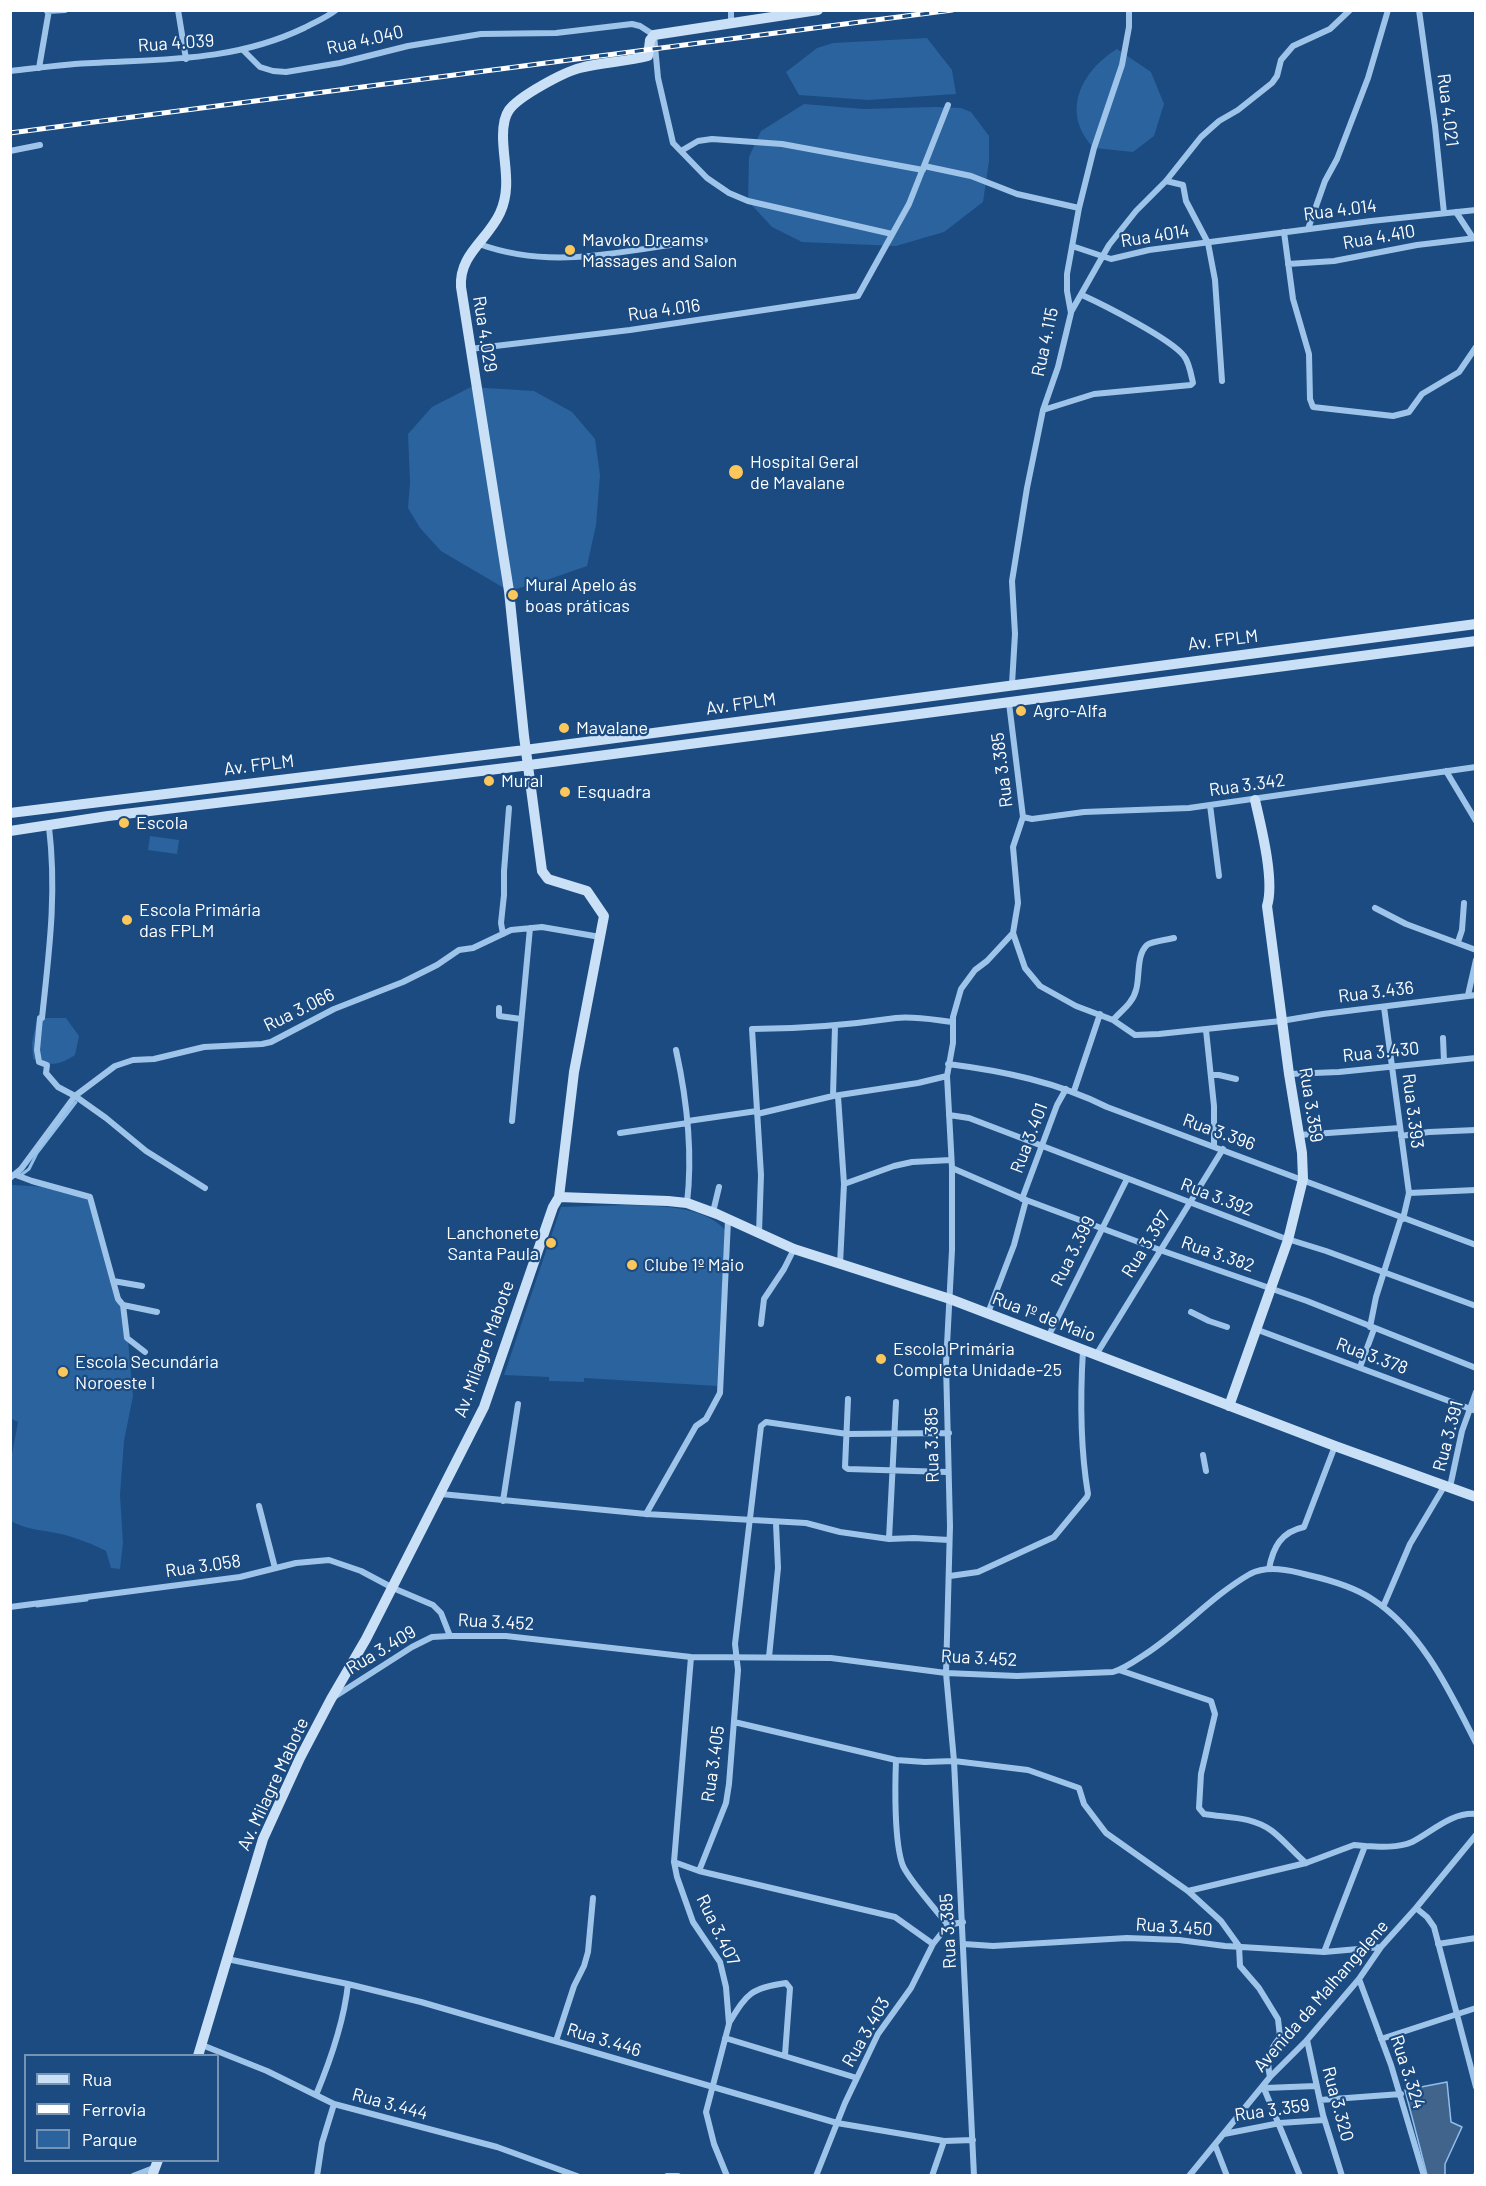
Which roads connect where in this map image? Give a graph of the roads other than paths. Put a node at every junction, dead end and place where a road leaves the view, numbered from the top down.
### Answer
1 (65, 10) edge
2 (178, 10) edge
3 (336, 10) edge
4 (730, 10) edge
5 (818, 10) edge
6 (1129, 10) edge
7 (1350, 10) edge
8 (1388, 10) edge
9 (1419, 10) edge
10 (49, 11) edge
11 (731, 23) junction
12 (654, 36) junction
13 (243, 50) junction
14 (186, 59) junction
15 (39, 68) junction
16 (10, 71) edge
17 (948, 105) dead end
18 (40, 145) dead end
19 (10, 151) edge
20 (681, 151) junction
21 (924, 168) junction
22 (1166, 181) junction
23 (1079, 208) junction
24 (1476, 210) edge
25 (1456, 212) junction
26 (1444, 213) junction
27 (1308, 229) junction
28 (1284, 232) junction
29 (892, 234) junction
30 (1474, 238) edge
31 (705, 240) dead end
32 (1208, 243) junction
33 (479, 244) junction
34 (1072, 246) junction
35 (1102, 257) junction
36 (1288, 264) junction
37 (1082, 295) junction
38 (1071, 313) junction
39 (1476, 347) edge
40 (470, 349) junction
41 (1222, 381) dead end
42 (1043, 410) junction
43 (1475, 625) edge
44 (1476, 641) edge
45 (1067, 677) junction
46 (1012, 684) junction
47 (1070, 694) junction
48 (1009, 703) junction
49 (525, 750) junction
50 (528, 765) junction
51 (1476, 767) edge
52 (1446, 771) junction
53 (1255, 800) junction
54 (1210, 805) junction
55 (509, 808) dead end
56 (10, 813) edge
57 (1023, 817) junction
58 (1476, 821) edge
59 (49, 826) junction
60 (10, 831) edge
61 (1219, 876) dead end
62 (1464, 903) dead end
63 (1375, 908) dead end
64 (530, 928) junction
65 (1013, 933) junction
66 (503, 934) junction
67 (600, 937) junction
68 (1174, 938) dead end
69 (1458, 942) junction
70 (1476, 950) edge
71 (1476, 960) edge
72 (1472, 995) edge
73 (1384, 1007) junction
74 (499, 1008) dead end
75 (1100, 1014) junction
76 (521, 1019) junction
77 (1113, 1020) junction
78 (1281, 1021) junction
79 (953, 1022) junction
80 (835, 1026) junction
81 (1206, 1030) junction
82 (1443, 1038) dead end
83 (676, 1050) dead end
84 (1476, 1058) edge
85 (1444, 1061) junction
86 (948, 1064) junction
87 (1392, 1066) junction
88 (1289, 1074) junction
89 (1211, 1075) junction
90 (947, 1076) junction
91 (1236, 1079) dead end
92 (1066, 1089) junction
93 (1074, 1091) junction
94 (75, 1096) junction
95 (835, 1096) junction
96 (757, 1113) junction
97 (949, 1115) junction
98 (512, 1121) dead end
99 (688, 1122) junction
100 (1400, 1128) junction
101 (1476, 1130) edge
102 (620, 1132) dead end
103 (1299, 1135) junction
104 (1401, 1136) junction
105 (1041, 1146) junction
106 (1214, 1146) junction
107 (1223, 1149) junction
108 (951, 1160) junction
109 (952, 1168) junction
110 (13, 1176) edge
111 (1127, 1179) junction
112 (1303, 1179) junction
113 (844, 1184) junction
114 (719, 1187) dead end
115 (206, 1188) dead end
116 (1476, 1190) edge
117 (1409, 1193) junction
118 (559, 1197) junction
119 (1024, 1199) junction
120 (1190, 1202) junction
121 (687, 1203) junction
122 (712, 1212) junction
123 (1402, 1218) junction
124 (728, 1220) junction
125 (1102, 1227) junction
126 (759, 1233) junction
127 (1288, 1240) junction
128 (1476, 1245) edge
129 (794, 1249) junction
130 (1160, 1250) junction
131 (840, 1264) junction
132 (1383, 1272) junction
133 (113, 1281) junction
134 (142, 1286) dead end
135 (1272, 1289) junction
136 (950, 1299) junction
137 (123, 1305) junction
138 (1476, 1306) edge
139 (157, 1312) dead end
140 (1191, 1312) dead end
141 (988, 1313) junction
142 (761, 1324) dead end
143 (1227, 1327) dead end
144 (1372, 1328) junction
145 (1258, 1330) junction
146 (1048, 1337) junction
147 (1083, 1350) junction
148 (145, 1352) dead end
149 (1096, 1355) junction
150 (1360, 1367) junction
151 (1476, 1368) edge
152 (1476, 1392) edge
153 (848, 1399) dead end
154 (896, 1402) dead end
155 (518, 1404) dead end
156 (1229, 1406) junction
157 (1472, 1409) edge
158 (895, 1432) junction
159 (949, 1433) junction
160 (847, 1434) junction
161 (1335, 1446) junction
162 (1203, 1455) dead end
163 (893, 1471) junction
164 (1206, 1471) dead end
165 (947, 1472) junction
166 (1448, 1486) junction
167 (441, 1494) junction
168 (1476, 1497) edge
169 (503, 1501) junction
170 (259, 1506) dead end
171 (646, 1514) junction
172 (748, 1520) junction
173 (776, 1522) junction
174 (889, 1539) junction
175 (949, 1540) junction
176 (276, 1569) junction
177 (1269, 1569) junction
178 (950, 1576) junction
179 (393, 1588) junction
180 (1383, 1606) junction
181 (10, 1607) edge
182 (450, 1636) junction
183 (691, 1657) junction
184 (736, 1657) junction
185 (769, 1657) junction
186 (1119, 1671) junction
187 (945, 1673) junction
188 (331, 1699) junction
189 (734, 1722) junction
190 (1476, 1743) edge
191 (896, 1760) junction
192 (954, 1761) junction
193 (1476, 1814) edge
194 (1476, 1835) edge
195 (1365, 1846) junction
196 (674, 1862) junction
197 (1306, 1863) junction
198 (699, 1870) junction
199 (1188, 1891) junction
200 (593, 1898) dead end
201 (1416, 1908) junction
202 (963, 1923) junction
203 (948, 1925) junction
204 (1476, 1938) edge
205 (933, 1944) junction
206 (964, 1944) junction
207 (1438, 1944) junction
208 (1239, 1946) junction
209 (1381, 1947) junction
210 (1324, 1952) junction
211 (227, 1959) junction
212 (1359, 1978) junction
213 (348, 1984) junction
214 (1476, 2008) edge
215 (1456, 2016) junction
216 (729, 2024) junction
217 (725, 2038) junction
218 (1381, 2039) junction
219 (1307, 2040) junction
220 (556, 2041) junction
221 (200, 2050) edge
222 (785, 2055) junction
223 (219, 2056) edge
224 (1270, 2076) junction
225 (857, 2078) junction
226 (1316, 2086) junction
227 (1264, 2087) junction
228 (712, 2088) junction
229 (1476, 2088) edge
230 (1401, 2094) junction
231 (316, 2095) junction
232 (1320, 2100) junction
233 (334, 2104) junction
234 (1324, 2120) junction
235 (837, 2123) junction
236 (1280, 2123) junction
237 (1224, 2134) junction
238 (973, 2140) junction
239 (944, 2142) junction
240 (1215, 2145) junction
241 (156, 2168) edge
242 (133, 2175) edge
243 (316, 2175) edge
244 (577, 2175) edge
245 (667, 2175) edge
246 (678, 2175) edge
247 (727, 2175) edge
248 (816, 2175) edge
249 (932, 2175) edge
250 (974, 2175) edge
251 (1189, 2175) edge
252 (1227, 2175) edge
253 (1300, 2175) edge
254 (1342, 2175) edge
255 (1424, 2175) edge

1 - 10 street
2 - 14 street
3 - 13 street, Rua 4.039
4 - 11 street
5 - 11 street
6 - 23 street, Rua 4.115
7 - 22 street
8 - 27 street
9 - 26 street, Rua 4.021
10 - 15 street
11 - 12 street
12 - 13 street, Rua 4.040
12 - 20 street
12 - 33 street, Rua 4.029
13 - 14 street, Rua 4.039
14 - 15 street, Rua 4.039
15 - 16 street, Rua 4.039
17 - 21 street
18 - 19 street
20 - 21 street
20 - 29 street
21 - 23 street
21 - 29 street
22 - 32 street
22 - 35 street
23 - 34 street, Rua 4.115
24 - 25 street, Rua 4.014
25 - 26 street, Rua 4.014
25 - 30 street
26 - 27 street, Rua 4.014
27 - 28 street, Rua 4.014
28 - 32 street, Rua 4.014
28 - 36 street
29 - 40 street, Rua 4.016
30 - 36 street, Rua 4.410
31 - 33 street
32 - 35 street, Rua 4014
32 - 41 street
33 - 40 street, Rua 4.029
34 - 35 street, Rua 4014
34 - 38 street, Rua 4.115
35 - 37 street
36 - 39 street
37 - 38 street
37 - 42 street
38 - 42 street, Rua 4.115
40 - 49 street, Rua 4.029
42 - 46 street, Rua 4.115
43 - 45 street, Av. FPLM
44 - 47 street, Av. FPLM
45 - 46 street, Av. FPLM
45 - 47 street
46 - 49 street, Av. FPLM
47 - 48 street, Av. FPLM
48 - 50 street, Av. FPLM
48 - 57 street, Rua 3.385
49 - 50 street, Av. Milagre Mabote
49 - 56 street, Av. FPLM
50 - 59 street, Av. FPLM
50 - 67 street, Av. Milagre Mabote
51 - 52 street, Rua 3.342
52 - 53 street, Rua 3.342
52 - 58 street
53 - 54 street, Rua 3.342
53 - 78 street, Rua 3.359
54 - 57 street, Rua 3.342
54 - 61 street
55 - 66 street
57 - 65 street, Rua 3.385
59 - 60 street, Av. FPLM
59 - 94 street
62 - 69 street
63 - 69 street
64 - 66 street, Rua 3.066
64 - 67 street, Rua 3.066
64 - 76 street
65 - 75 street, Rua 3.436
65 - 79 street, Rua 3.385
66 - 94 street, Rua 3.066
67 - 118 street, Av. Milagre Mabote
68 - 77 street
69 - 70 street
71 - 72 street
72 - 73 street, Rua 3.436
73 - 78 street, Rua 3.436
73 - 87 street, Rua 3.393
74 - 76 street
75 - 77 street, Rua 3.436
75 - 93 street
76 - 98 street
77 - 81 street, Rua 3.436
78 - 81 street, Rua 3.436
78 - 88 street, Rua 3.359
79 - 80 street
79 - 86 street, Rua 3.385
80 - 95 street
80 - 96 street
81 - 89 street
82 - 85 street
83 - 99 street
84 - 85 street, Rua 3.430
85 - 87 street, Rua 3.430
86 - 90 street, Rua 3.385
86 - 92 street, Rua 3.396
87 - 88 street, Rua 3.430
87 - 100 street, Rua 3.393
88 - 103 street, Rua 3.359
89 - 91 street
89 - 106 street
90 - 95 street
90 - 97 street, Rua 3.385
92 - 93 street, Rua 3.396
92 - 105 street, Rua 3.401
93 - 106 street, Rua 3.396
94 - 110 street, Rua 3.066
94 - 115 street
95 - 96 street
95 - 113 street
96 - 99 street
96 - 126 street
97 - 105 street, Rua 3.392
97 - 108 street, Rua 3.385
99 - 102 street
99 - 121 street
100 - 103 street
100 - 104 street, Rua 3.393
101 - 104 street
103 - 112 street, Rua 3.359
104 - 117 street, Rua 3.393
105 - 111 street, Rua 3.392
105 - 119 street, Rua 3.401
106 - 107 street, Rua 3.396
107 - 112 street, Rua 3.396
107 - 120 street, Rua 3.397
108 - 109 street, Rua 3.385
108 - 113 street
109 - 119 street, Rua 3.382
109 - 136 street, Rua 3.385
110 - 133 street
111 - 120 street, Rua 3.392
111 - 125 street, Rua 3.399
112 - 123 street, Rua 3.396
112 - 127 street, Rua 3.359
113 - 131 street
114 - 122 street
116 - 117 street
117 - 123 street, Rua 3.393
118 - 121 street, Rua 1º de Maio
118 - 167 street, Av. Milagre Mabote
119 - 125 street, Rua 3.382
119 - 141 street, Rua 3.401
120 - 127 street, Rua 3.392
120 - 130 street, Rua 3.397
121 - 122 street, Rua 1º de Maio
122 - 124 street, Rua 1º de Maio
123 - 128 street, Rua 3.396
123 - 132 street, Rua 3.393
124 - 126 street, Rua 1º de Maio
124 - 171 street
125 - 130 street, Rua 3.382
125 - 146 street, Rua 3.399
126 - 129 street, Rua 1º de Maio
127 - 132 street, Rua 3.392
127 - 135 street, Rua 3.359
129 - 131 street, Rua 1º de Maio
129 - 142 street
130 - 135 street, Rua 3.382
130 - 149 street, Rua 3.397
131 - 136 street, Rua 1º de Maio
132 - 138 street, Rua 3.392
132 - 144 street, Rua 3.393
133 - 134 street
133 - 137 street
135 - 144 street, Rua 3.382
135 - 145 street, Rua 3.359
136 - 141 street, Rua 1º de Maio
136 - 159 street, Rua 3.385
137 - 139 street
137 - 148 street
140 - 143 street
141 - 146 street, Rua 1º de Maio
144 - 150 street, Rua 3.393
144 - 151 street, Rua 3.382
145 - 150 street, Rua 3.378
145 - 156 street, Rua 3.359
146 - 147 street, Rua 1º de Maio
147 - 149 street, Rua 1º de Maio
147 - 178 street
149 - 156 street, Rua 1º de Maio
150 - 157 street, Rua 3.378
152 - 157 street, Rua 3.391
153 - 160 street
154 - 158 street
155 - 169 street
156 - 161 street, Rua 1º de Maio
157 - 166 street, Rua 3.391
158 - 159 street
158 - 160 street
158 - 163 street
159 - 165 street, Rua 3.385
160 - 163 street
160 - 172 street, Rua 3.405
161 - 166 street, Rua 1º de Maio
161 - 177 street
162 - 164 street
163 - 165 street
163 - 174 street
165 - 175 street, Rua 3.385
166 - 168 street, Rua 1º de Maio
166 - 180 street, Rua 3.391
167 - 169 street
167 - 179 street, Av. Milagre Mabote
169 - 171 street
170 - 176 street
171 - 172 street
172 - 173 street
172 - 184 street, Rua 3.405
173 - 174 street
173 - 185 street
174 - 175 street
175 - 178 street, Rua 3.385
176 - 179 street, Rua 3.058
176 - 181 street, Rua 3.058
177 - 180 street, Rua 3.452
177 - 186 street, Rua 3.452
178 - 187 street, Rua 3.385
179 - 182 street, Rua 3.452
179 - 188 street, Av. Milagre Mabote
180 - 190 street, Rua 3.452
182 - 183 street, Rua 3.452
182 - 188 street, Rua 3.409
183 - 184 street, Rua 3.452
183 - 196 street, Rua 3.407
184 - 185 street, Rua 3.452
184 - 189 street, Rua 3.405
185 - 187 street, Rua 3.452
186 - 187 street, Rua 3.452
186 - 197 street
187 - 192 street, Rua 3.385
188 - 211 street, Av. Milagre Mabote
189 - 191 street
189 - 198 street, Rua 3.405
191 - 192 street
191 - 203 street
192 - 199 street
192 - 202 street, Rua 3.385
193 - 195 street
194 - 201 street, Avenida da Malhangalene
195 - 197 street
195 - 210 street
196 - 198 street
196 - 216 street, Rua 3.407
197 - 199 street
198 - 205 street
199 - 208 street
200 - 220 street
201 - 207 street
201 - 209 street, Avenida da Malhangalene
202 - 203 street
202 - 206 street, Rua 3.385
203 - 205 street, Rua 3.403
204 - 207 street
205 - 225 street, Rua 3.403
206 - 208 street, Rua 3.450
206 - 238 street, Rua 3.385
207 - 215 street
208 - 210 street, Rua 3.450
208 - 224 street
209 - 210 street, Rua 3.450
209 - 212 street, Avenida da Malhangalene
211 - 213 street, Rua 3.446
211 - 221 street, Av. Milagre Mabote
212 - 218 street, Rua 3.324
212 - 219 street, Avenida da Malhangalene
213 - 220 street, Rua 3.446
213 - 231 street
214 - 215 street
215 - 218 street
215 - 229 street
216 - 217 street, Rua 3.407
216 - 222 street
217 - 222 street
217 - 228 street, Rua 3.407
218 - 230 street, Rua 3.324
219 - 224 street, Avenida da Malhangalene
219 - 226 street, Rua 3.320
220 - 228 street, Rua 3.446
222 - 225 street
223 - 231 street, Rua 3.444
224 - 227 street, Avenida da Malhangalene
225 - 235 street, Rua 3.403
226 - 227 street
226 - 232 street, Rua 3.320
227 - 236 street
227 - 237 street, Avenida da Malhangalene
228 - 235 street, Rua 3.446
228 - 247 street, Rua 3.407
230 - 232 street
230 - 255 street, Rua 3.324
231 - 233 street, Rua 3.444
232 - 234 street, Rua 3.320
233 - 243 street
233 - 244 street, Rua 3.444
234 - 236 street, Rua 3.359
234 - 254 street, Rua 3.320
235 - 239 street, Rua 3.446
235 - 248 street, Rua 3.403
236 - 237 street, Rua 3.359
236 - 253 street
237 - 240 street, Avenida da Malhangalene
238 - 239 street, Rua 3.446
238 - 250 street, Rua 3.385
239 - 249 street
240 - 251 street, Avenida da Malhangalene
240 - 252 street
241 - 242 street
245 - 246 street

